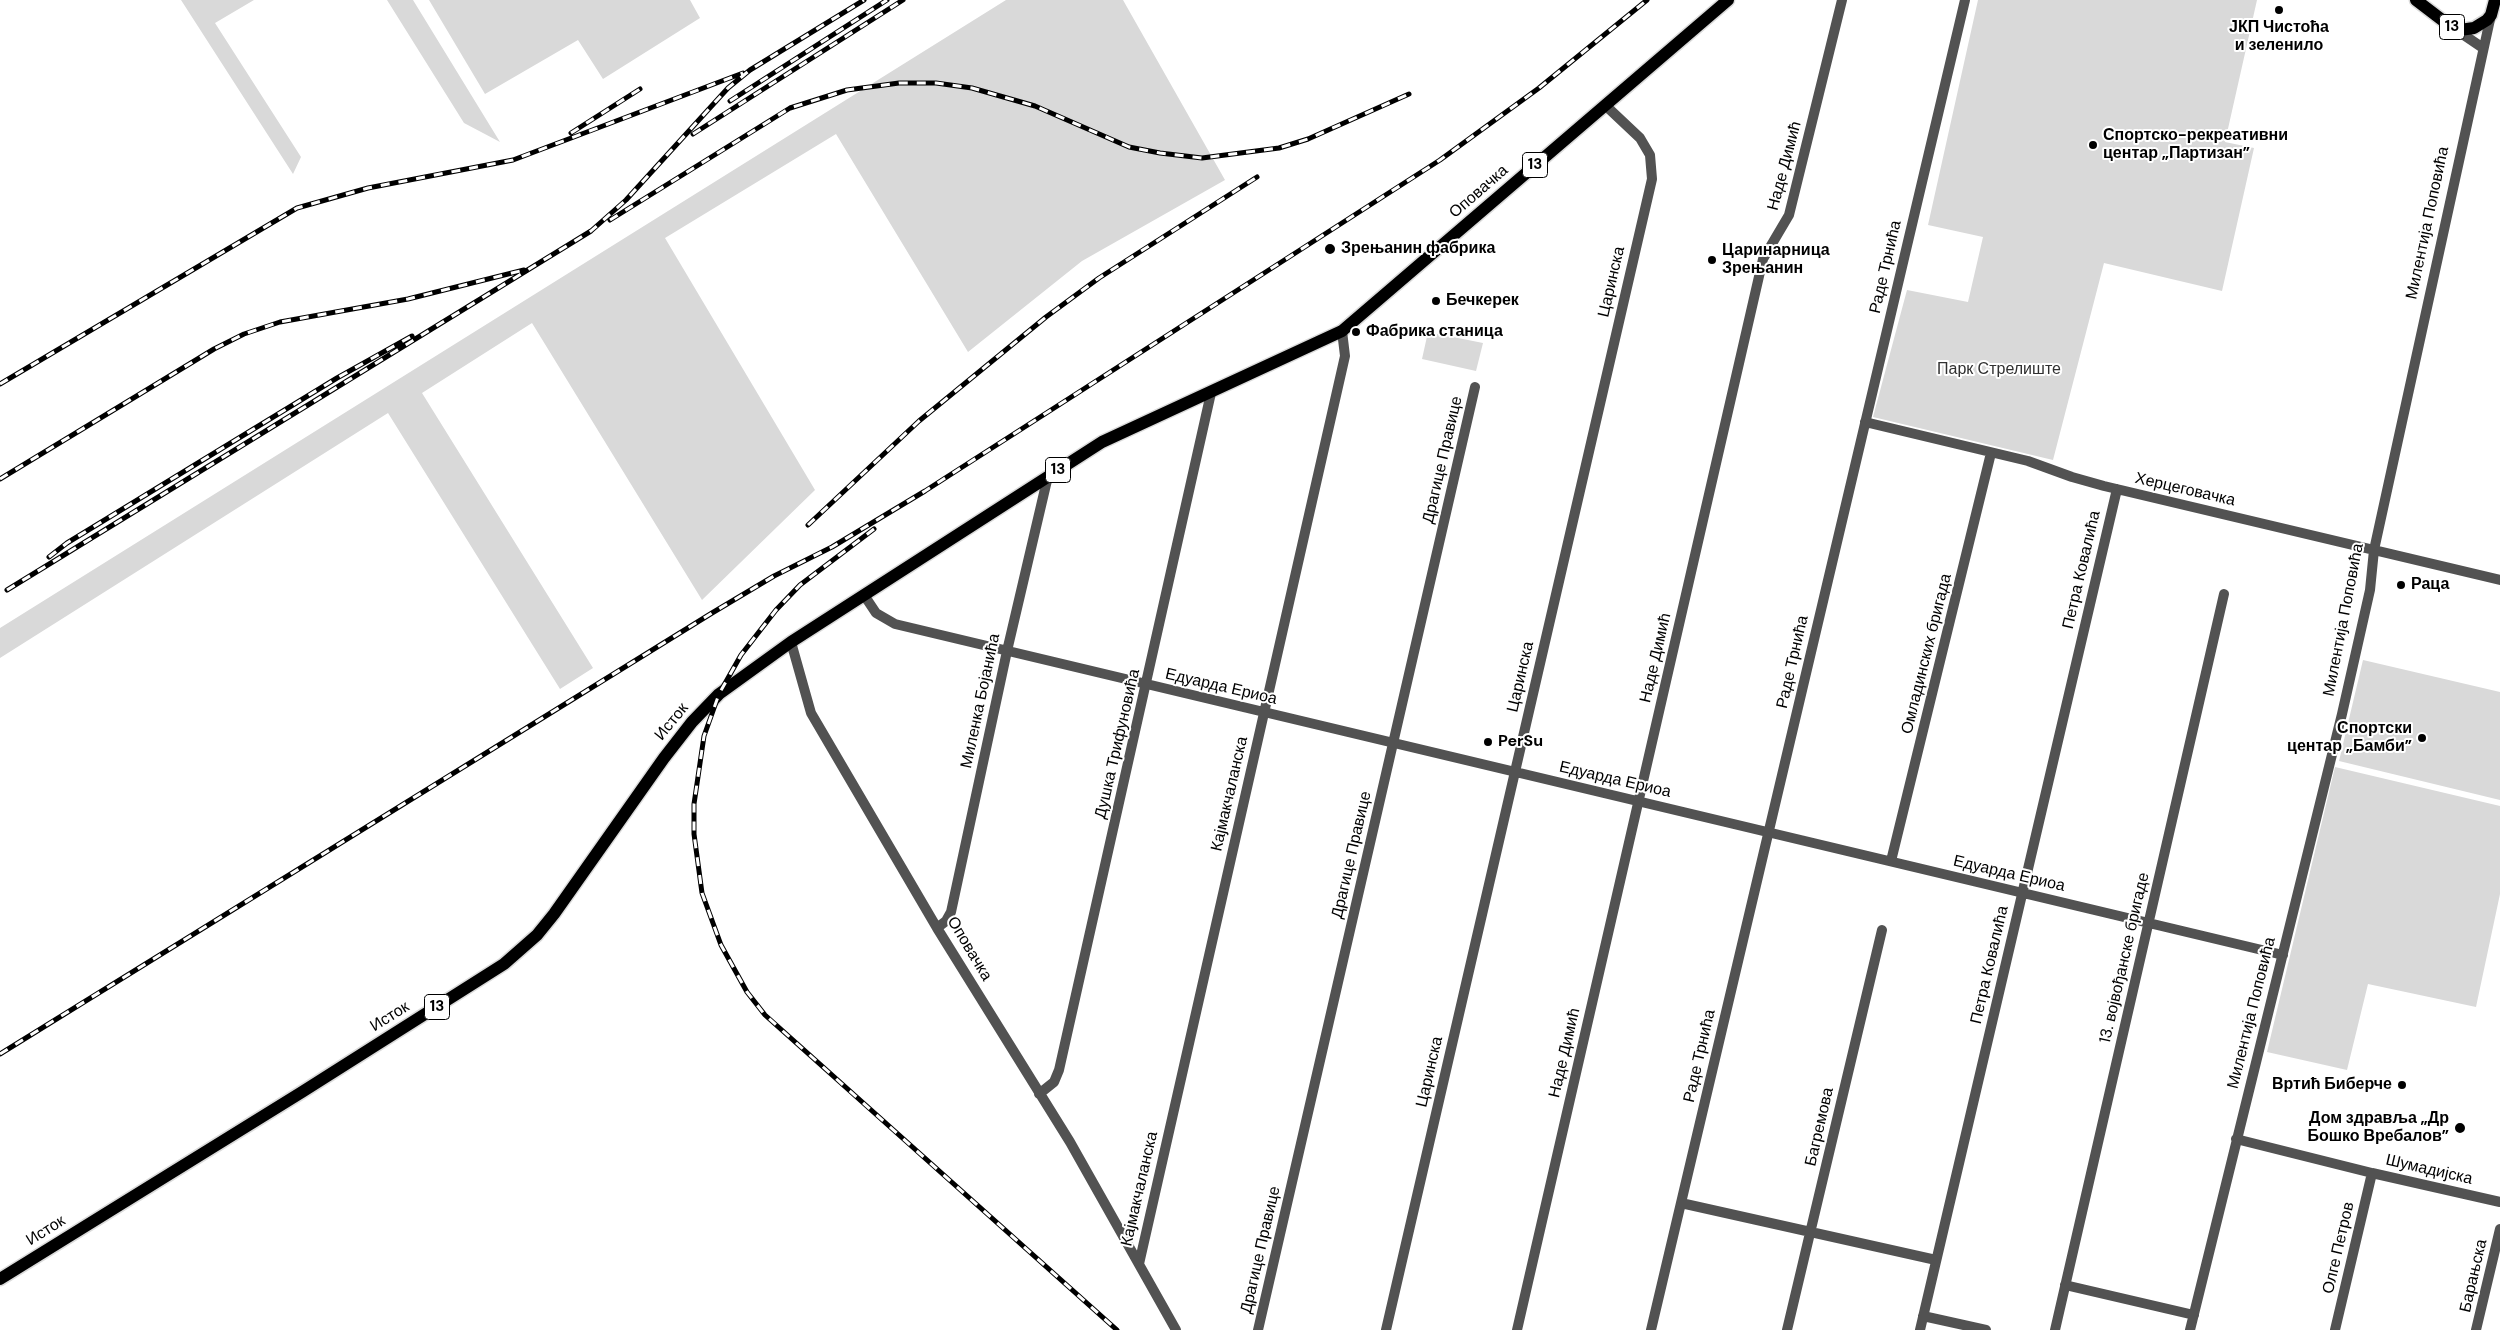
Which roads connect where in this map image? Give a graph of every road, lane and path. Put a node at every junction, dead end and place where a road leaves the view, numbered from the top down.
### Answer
1 (1728, 0) edge
2 (1842, 0) edge
3 (1965, 0) edge
4 (2416, 0) edge
5 (2495, 0) edge
6 (2491, 15) junction
7 (2454, 28) junction
8 (2483, 48) junction
9 (1605, 105) junction
10 (1342, 331) junction
11 (1476, 387) dead end
12 (1211, 393) junction
13 (1866, 422) junction
14 (1991, 453) junction
15 (1048, 476) junction
16 (2117, 489) junction
17 (2374, 550) junction
18 (2500, 580) edge
19 (2224, 594) dead end
20 (864, 595) junction
21 (791, 642) junction
22 (1007, 651) junction
23 (1147, 685) junction
24 (1264, 712) junction
25 (1393, 742) junction
26 (1515, 772) junction
27 (1638, 801) junction
28 (1769, 832) junction
29 (1891, 861) junction
30 (2022, 892) junction
31 (2149, 922) junction
32 (937, 928) junction
33 (1882, 930) dead end
34 (2283, 955) junction
35 (1039, 1094) junction
36 (2236, 1138) junction
37 (2372, 1173) junction
38 (2500, 1202) edge
39 (1681, 1203) junction
40 (2500, 1229) edge
41 (1810, 1232) junction
42 (1936, 1260) junction
43 (1139, 1264) junction
44 (0, 1279) edge
45 (2065, 1285) junction
46 (2194, 1314) junction
47 (1923, 1316) junction
48 (1176, 1330) edge
49 (1258, 1330) edge
50 (1386, 1330) edge
51 (1517, 1330) edge
52 (1651, 1330) edge
53 (1787, 1330) edge
54 (1920, 1330) edge
55 (1986, 1330) edge
56 (2055, 1330) edge
57 (2190, 1330) edge
58 (2335, 1330) edge
59 (2476, 1330) edge

1 - 9 main road, Оповачка / 13
2 - 27 street, Наде Димић
3 - 13 street, Раде Трнића
4 - 7 main road, 13
5 - 6 main road, Милентија Поповића
6 - 7 main road, 13
6 - 8 street, Милентија Поповића
7 - 8 street
8 - 17 street, Милентија Поповића
9 - 10 main road, Оповачка / 13
9 - 26 street, Царинска
10 - 12 main road, 13
10 - 24 street, Кајмакчаланска
11 - 25 street, Драгице Правице
12 - 15 main road, 13
12 - 23 street, Душка Трифуновића
13 - 14 street, Херцеговачка
13 - 28 street, Раде Трнића
14 - 16 street, Херцеговачка
14 - 29 street, Омладинских бригада
15 - 20 main road, 13
15 - 22 street, Миленка Бојанића
16 - 17 street, Херцеговачка
16 - 30 street, Петра Ковалића
17 - 18 street, Херцеговачка
17 - 34 street, Милентија Поповића
19 - 31 street, 13. војвођанске бригаде
20 - 21 main road, 13
20 - 22 street, Едуарда Ериоа
21 - 32 street, Оповачка
21 - 44 main road, Исток / 13
22 - 23 street, Едуарда Ериоа
22 - 32 street, Миленка Бојанића
23 - 24 street, Едуарда Ериоа
23 - 35 street, Душка Трифуновића
24 - 25 street, Едуарда Ериоа
24 - 43 street, Кајмакчаланска
25 - 26 street, Едуарда Ериоа
25 - 49 street, Драгице Правице
26 - 27 street, Едуарда Ериоа
26 - 50 street, Царинска
27 - 28 street, Едуарда Ериоа
27 - 51 street, Наде Димић
28 - 29 street, Едуарда Ериоа
28 - 39 street, Раде Трнића
29 - 30 street, Едуарда Ериоа
30 - 31 street, Едуарда Ериоа
30 - 42 street, Петра Ковалића
31 - 34 street, Едуарда Ериоа
31 - 45 street, 13. војвођанске бригаде
32 - 35 street, Оповачка
33 - 41 street, Багремова
34 - 36 street, Милентија Поповића
35 - 43 street, Оповачка
36 - 37 street, Шумадијска
36 - 46 street, Милентија Поповића
37 - 38 street, Шумадијска
37 - 58 street, Олге Петров
39 - 41 street
39 - 52 street, Раде Трнића
40 - 59 street, Барањска
41 - 42 street
41 - 53 street, Багремова
42 - 47 street, Петра Ковалића
43 - 48 street, Оповачка
45 - 46 street
45 - 56 street, 13. војвођанске бригаде
46 - 57 street, Милентија Поповића
47 - 54 street, Петра Ковалића
47 - 55 street

